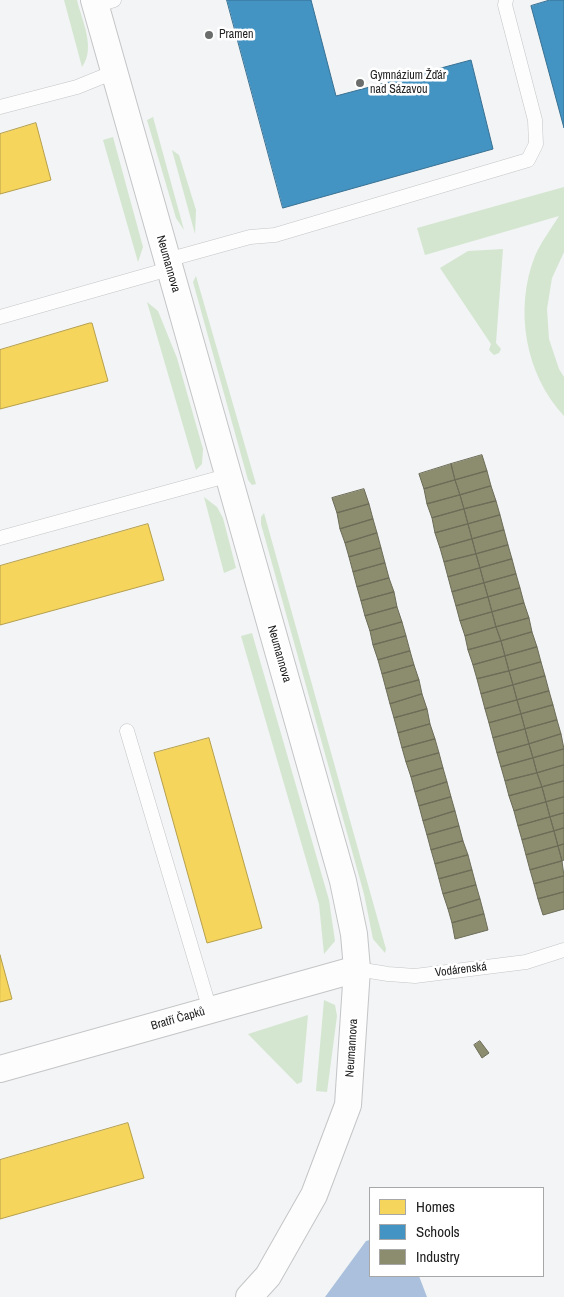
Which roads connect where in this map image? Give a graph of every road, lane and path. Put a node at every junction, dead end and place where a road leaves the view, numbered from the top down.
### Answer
1 (506, 0) edge
2 (101, 2) edge
3 (114, 72) junction
4 (0, 107) edge
5 (168, 264) junction
6 (0, 317) edge
7 (230, 475) junction
8 (0, 538) edge
9 (127, 731) dead end
10 (564, 950) edge
11 (357, 969) junction
12 (210, 1010) junction
13 (0, 1069) edge
14 (249, 1297) edge

1 - 5 lane
2 - 3 street, Neumannova
3 - 4 lane
3 - 5 street, Neumannova
5 - 6 lane
5 - 7 street, Neumannova
7 - 8 lane
7 - 11 street, Neumannova
9 - 12 lane
10 - 11 lane, Vodárenská
11 - 12 street, Bratří Čapků
11 - 14 street, Neumannova
12 - 13 street, Bratří Čapků

